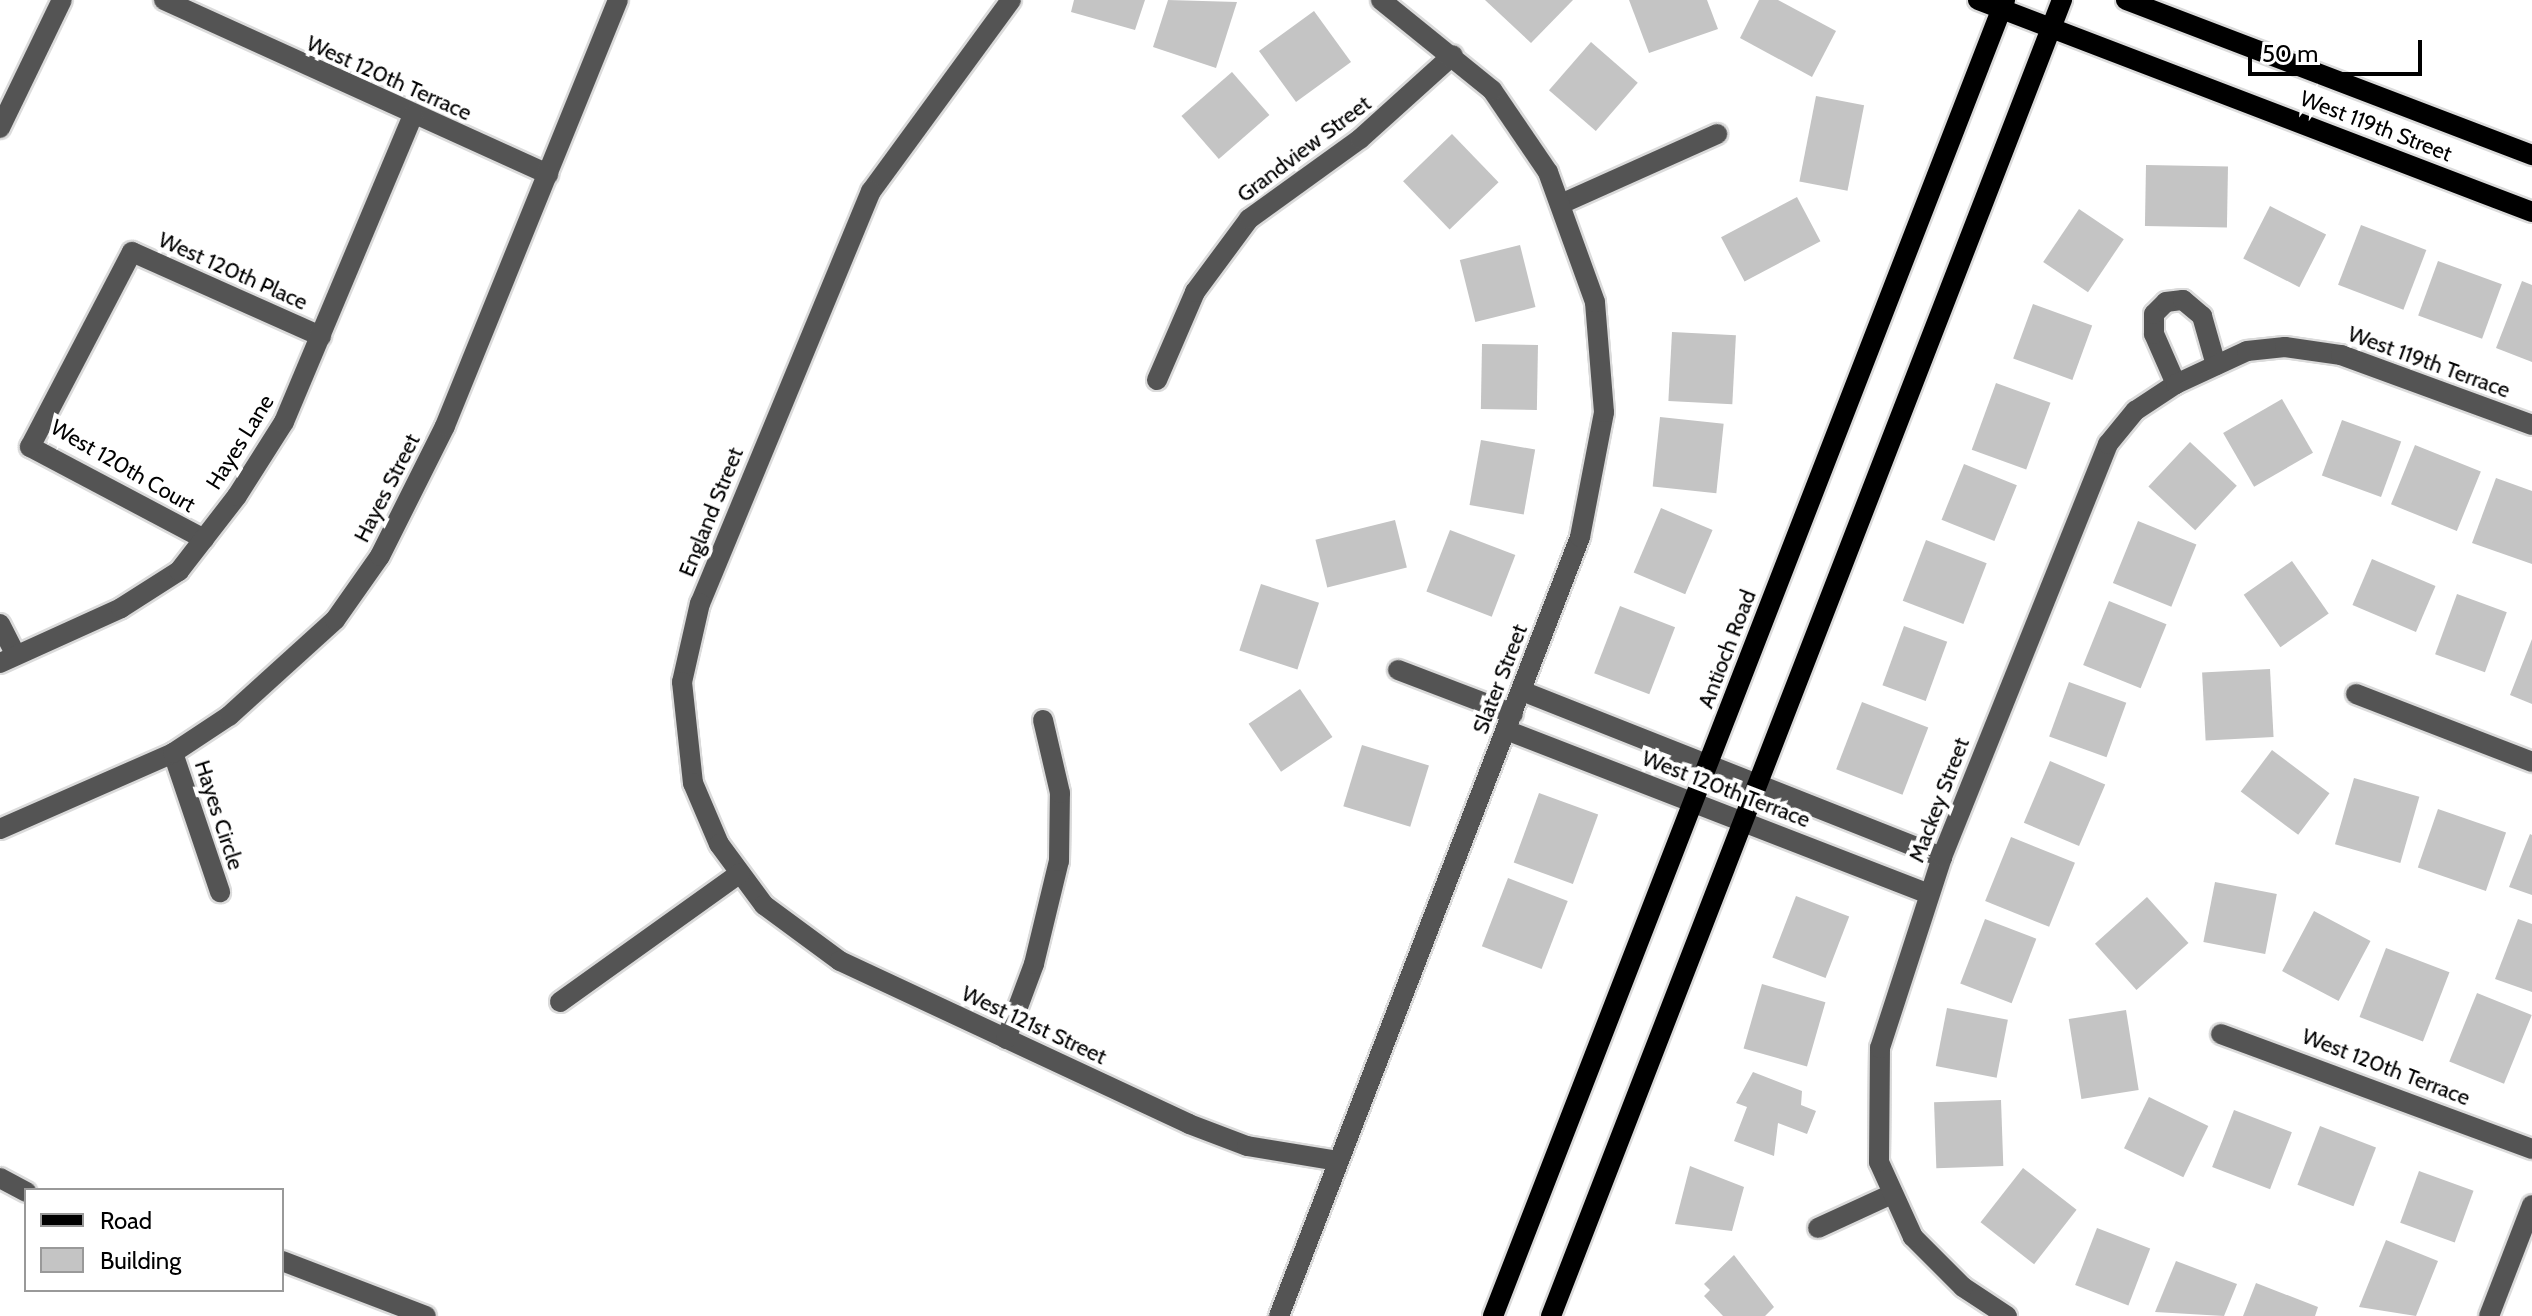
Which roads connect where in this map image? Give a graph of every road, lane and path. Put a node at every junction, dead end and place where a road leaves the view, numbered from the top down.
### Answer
1 (62, 0) edge
2 (164, 0) edge
3 (618, 0) edge
4 (1011, 0) edge
5 (1381, 0) edge
6 (1978, 0) edge
7 (2062, 0) edge
8 (2126, 0) edge
9 (2003, 4) edge
10 (2051, 27) junction
11 (1453, 55) junction
12 (413, 115) junction
13 (0, 128) edge
14 (1717, 134) dead end
15 (2532, 155) edge
16 (548, 174) junction
17 (1563, 203) junction
18 (2532, 212) edge
19 (321, 336) junction
20 (84, 342) joint
21 (2216, 365) junction
22 (1157, 380) dead end
23 (2176, 384) junction
24 (2532, 425) edge
25 (204, 539) junction
26 (0, 624) edge
27 (8, 659) edge
28 (1398, 670) dead end
29 (1522, 691) junction
30 (2356, 694) dead end
31 (1043, 720) dead end
32 (1510, 722) junction
33 (173, 753) junction
34 (2532, 762) edge
35 (1708, 765) junction
36 (1757, 784) junction
37 (1693, 802) junction
38 (1742, 821) junction
39 (0, 829) edge
40 (1942, 857) junction
41 (740, 873) junction
42 (220, 892) dead end
43 (1929, 894) junction
44 (560, 1002) dead end
45 (2221, 1034) dead end
46 (1006, 1039) junction
47 (2532, 1149) edge
48 (1339, 1161) junction
49 (0, 1178) edge
50 (24, 1191) edge
51 (1892, 1194) junction
52 (2532, 1205) edge
53 (1818, 1228) dead end
54 (284, 1262) edge
55 (384, 1309) edge
56 (426, 1316) edge
57 (1279, 1316) edge
58 (1493, 1316) edge
59 (1551, 1316) edge
60 (2007, 1316) edge
61 (2489, 1316) edge

1 - 13 street
2 - 12 street, West 120th Terrace
3 - 16 street, Hayes Street
4 - 41 street, England Street
5 - 11 street
6 - 9 main road, West 119th Street
7 - 10 main road
8 - 15 main road, West 119th Street
9 - 10 main road, West 119th Street
9 - 35 main road, Antioch Road
10 - 18 main road, West 119th Street
10 - 36 main road
11 - 17 street
11 - 22 street, Grandview Street
12 - 16 street, West 120th Terrace
12 - 19 street, Hayes Lane
14 - 17 street
16 - 33 street, Hayes Street
17 - 29 street, Slater Street
19 - 20 street, West 120th Place
19 - 25 street, Hayes Lane
20 - 25 street, West 120th Court
21 - 23 street, West 119th Terrace
21 - 23 street
21 - 24 street, West 119th Terrace
23 - 40 street, Mackey Street
25 - 27 street, Hayes Lane
26 - 27 street, Hayes Lane
28 - 32 street, West 120th Terrace
29 - 32 street, Slater Street
29 - 35 street, West 120th Terrace
30 - 34 street
31 - 46 street
32 - 37 street, West 120th Terrace
32 - 48 street, Slater Street
33 - 39 street, Hayes Street
33 - 42 street, Hayes Circle
35 - 36 street, West 120th Terrace
35 - 37 main road, Antioch Road
36 - 38 main road
36 - 40 street, West 120th Terrace
37 - 38 street, West 120th Terrace
37 - 58 main road, Antioch Road
38 - 43 street, West 120th Terrace
38 - 59 main road
40 - 43 street, Mackey Street
41 - 44 street
41 - 46 street, West 121st Street
43 - 51 street, Mackey Street
45 - 47 street, West 120th Terrace
46 - 48 street, West 121st Street
48 - 57 street, Slater Street
49 - 50 street
51 - 53 street
51 - 60 street
52 - 61 street
54 - 55 street
55 - 56 street

